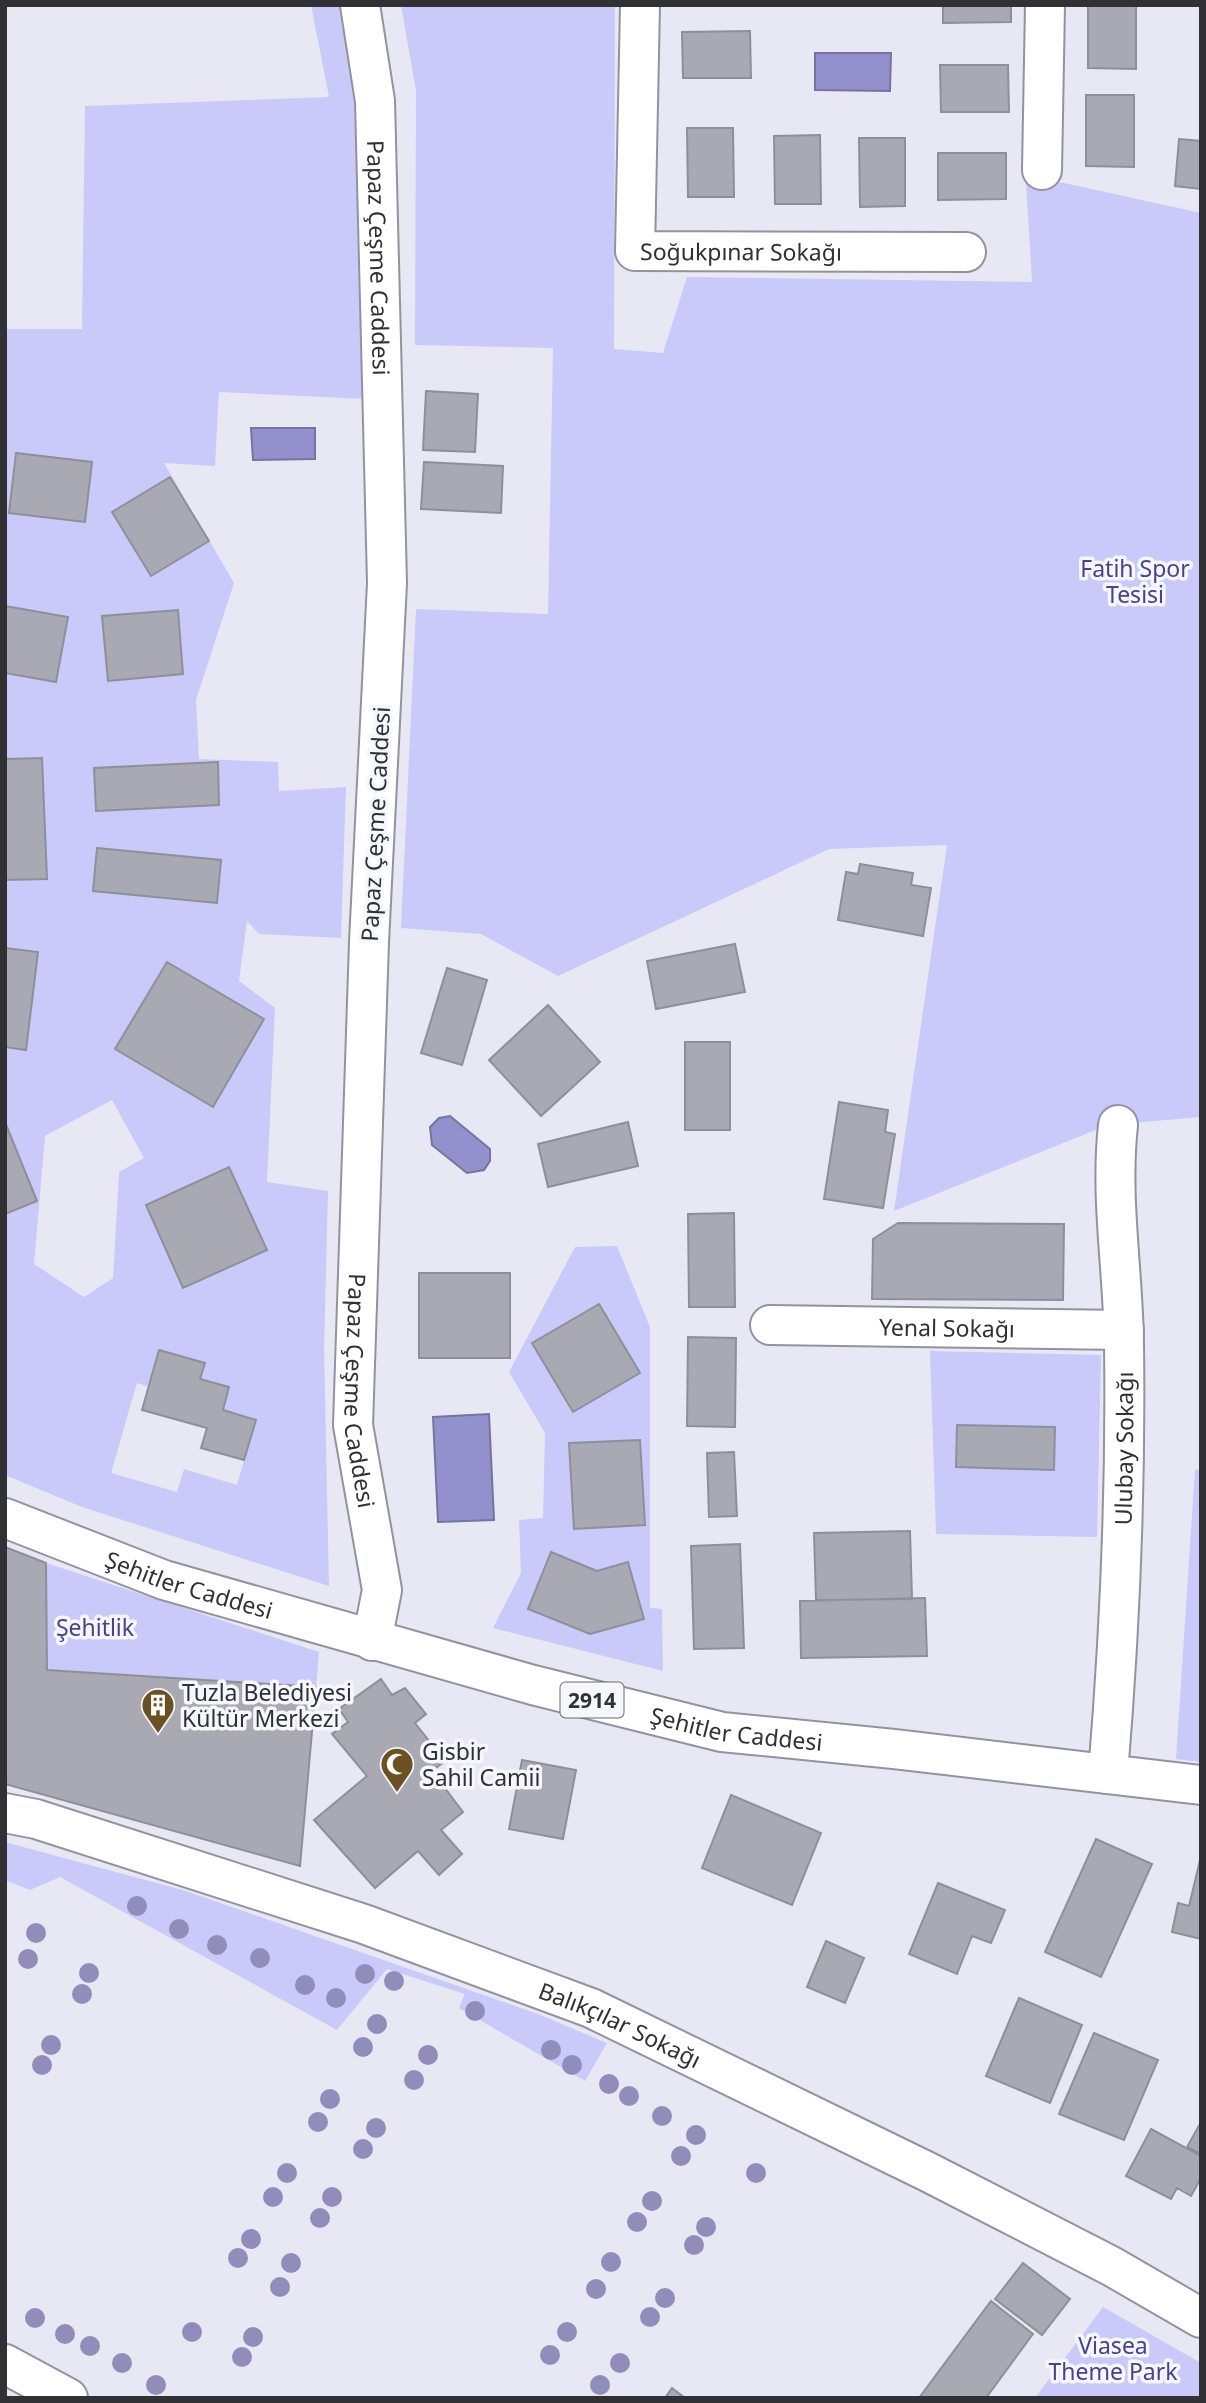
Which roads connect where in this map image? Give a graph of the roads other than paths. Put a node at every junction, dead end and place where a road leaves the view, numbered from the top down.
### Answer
1 (360, 5) edge
2 (640, 5) edge
3 (1045, 5) edge
4 (1042, 170) dead end
5 (966, 252) dead end
6 (1118, 1125) dead end
7 (770, 1325) dead end
8 (1124, 1330) junction
9 (5, 1518) edge
10 (372, 1641) junction
11 (1108, 1774) junction
12 (1201, 1785) edge
13 (5, 1813) edge
14 (1201, 2318) edge
15 (5, 2364) edge
16 (68, 2398) edge

1 - 10 street, Papaz Çeşme Caddesi
2 - 5 street, Soğukpınar Sokağı
3 - 4 street
6 - 8 street, Ulubay Sokağı
7 - 8 street, Yenal Sokağı
8 - 11 street, Ulubay Sokağı
9 - 10 street, Şehitler Caddesi / 2914
10 - 11 street, Şehitler Caddesi / 2914
11 - 12 street, Şehitler Caddesi / 2914
13 - 14 street, Balıkçılar Sokağı
15 - 16 street

